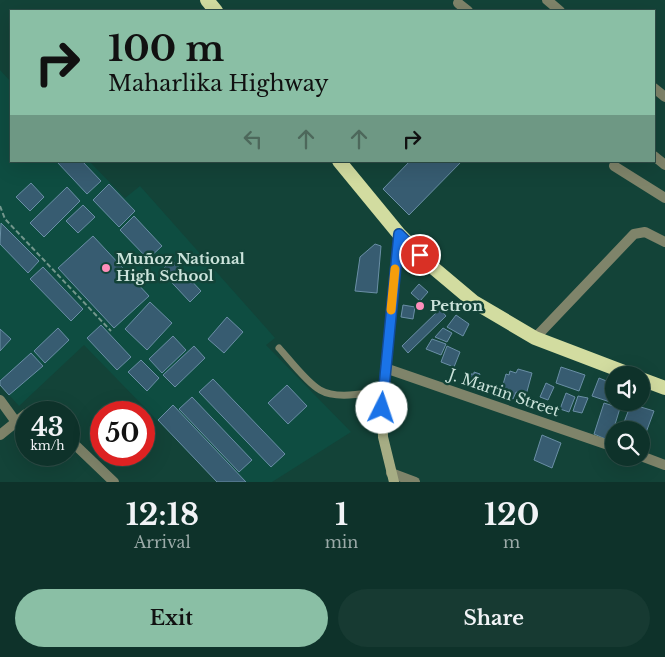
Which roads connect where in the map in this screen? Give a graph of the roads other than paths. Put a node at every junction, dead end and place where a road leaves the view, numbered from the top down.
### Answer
1 (207, 0) edge
2 (547, 0) edge
3 (458, 3) dead end
4 (215, 10) edge
5 (467, 10) edge
6 (559, 10) edge
7 (655, 89) edge
8 (665, 97) edge
9 (340, 162) edge
10 (614, 166) dead end
11 (665, 198) edge
12 (399, 234) junction
13 (665, 242) edge
14 (535, 338) junction
15 (279, 348) dead end
16 (608, 366) edge
17 (385, 368) junction
18 (650, 382) edge
19 (665, 388) edge
20 (382, 392) junction
21 (0, 400) edge
22 (15, 421) edge
23 (15, 423) edge
24 (0, 435) edge
25 (605, 444) edge
26 (80, 450) edge
27 (650, 459) edge
28 (665, 465) edge
29 (393, 478) edge
30 (114, 482) edge
31 (415, 482) edge

1 - 4 highway
2 - 6 street
3 - 5 street
7 - 8 street
9 - 12 highway
10 - 11 street
12 - 14 highway
12 - 17 main road
13 - 14 street
14 - 16 highway
15 - 20 lane
17 - 20 main road
17 - 25 street, J. Martin Street
18 - 19 highway
20 - 29 main road
21 - 22 street
23 - 24 street
26 - 30 street
27 - 28 street
29 - 31 street

